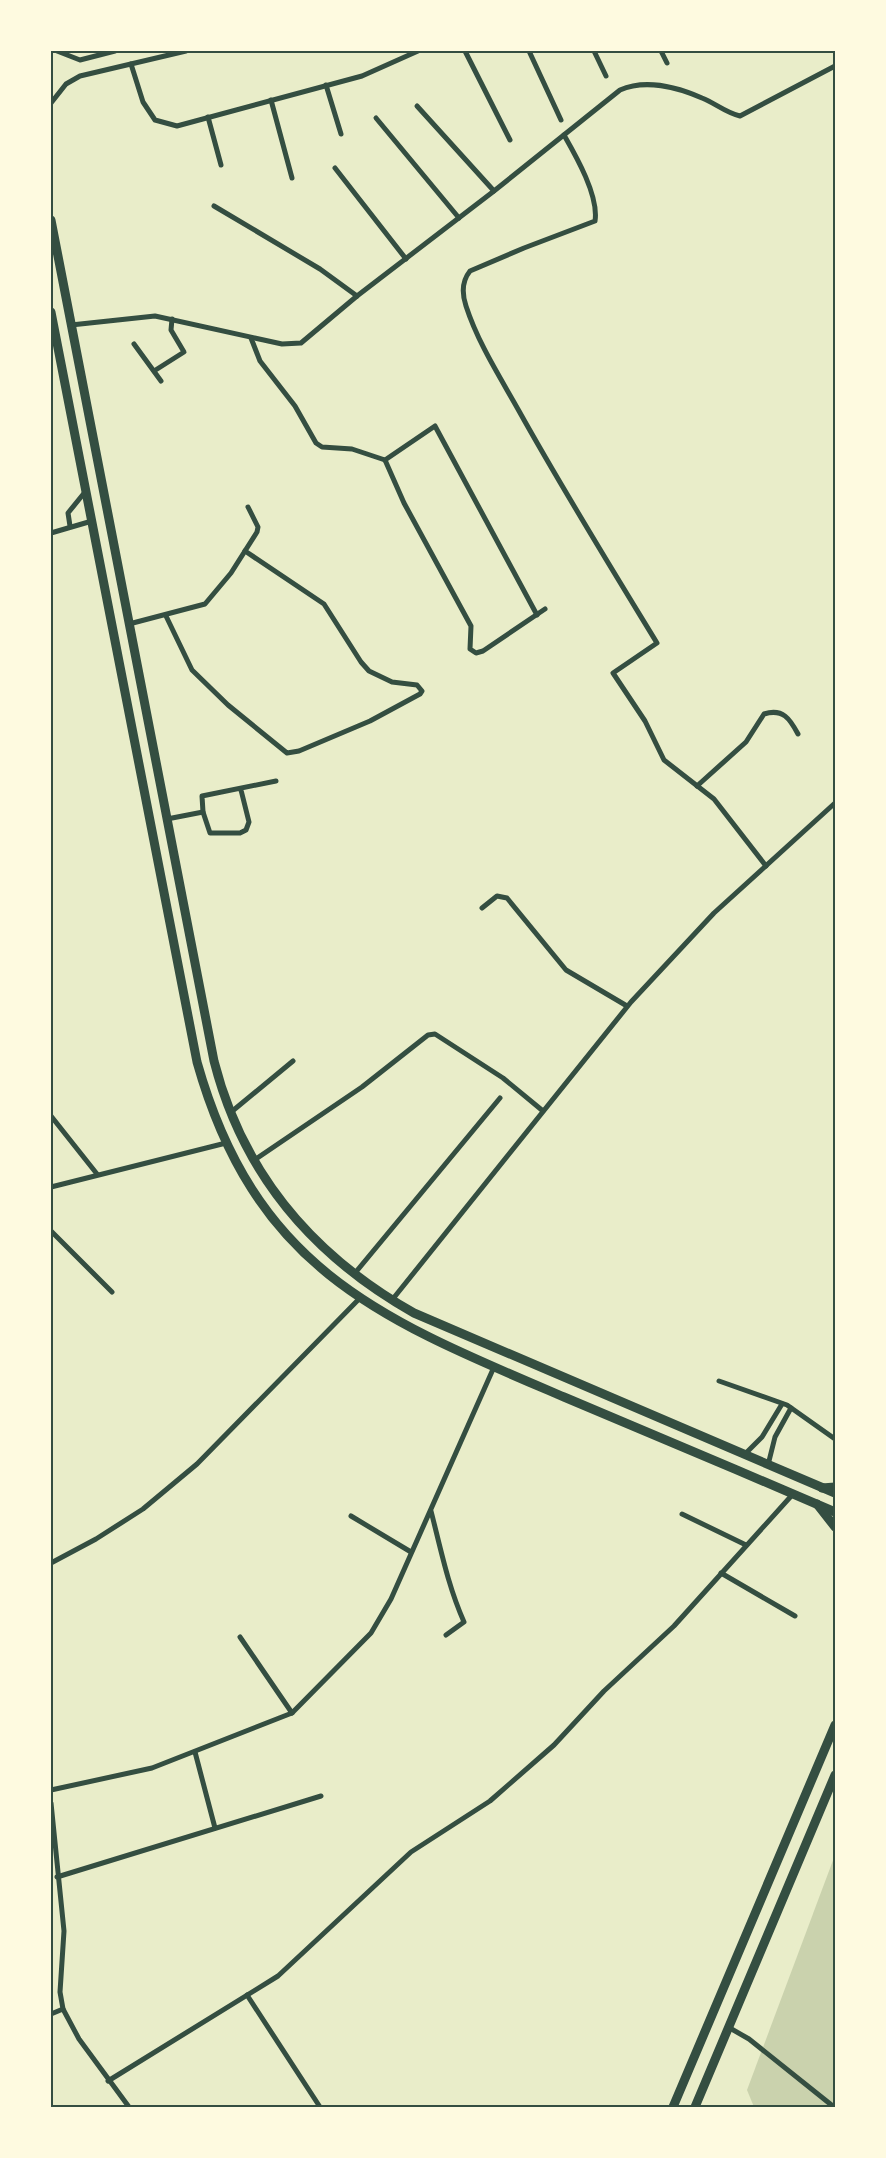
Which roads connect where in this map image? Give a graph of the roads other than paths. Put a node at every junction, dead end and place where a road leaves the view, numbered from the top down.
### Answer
1 (57, 51) edge
2 (115, 51) edge
3 (186, 51) edge
4 (417, 51) edge
5 (465, 51) edge
6 (529, 51) edge
7 (594, 51) edge
8 (661, 51) edge
9 (667, 63) dead end
10 (131, 64) junction
11 (835, 66) edge
12 (606, 76) dead end
13 (326, 85) junction
14 (271, 100) junction
15 (51, 103) edge
16 (417, 106) dead end
17 (208, 117) junction
18 (376, 118) dead end
19 (561, 120) dead end
20 (341, 134) dead end
21 (564, 135) junction
22 (510, 140) dead end
23 (221, 165) dead end
24 (335, 168) dead end
25 (292, 178) dead end
26 (494, 191) junction
27 (214, 206) dead end
28 (459, 218) junction
29 (51, 220) edge
30 (406, 259) junction
31 (357, 296) junction
32 (51, 312) edge
33 (172, 319) junction
34 (71, 325) junction
35 (54, 334) edge
36 (251, 338) junction
37 (134, 344) dead end
38 (154, 371) junction
39 (161, 381) dead end
40 (385, 460) junction
41 (86, 491) junction
42 (248, 507) dead end
43 (92, 521) junction
44 (70, 526) junction
45 (51, 533) edge
46 (245, 551) junction
47 (545, 609) dead end
48 (537, 615) junction
49 (166, 616) junction
50 (129, 624) junction
51 (798, 734) dead end
52 (153, 746) junction
53 (136, 749) junction
54 (276, 781) dead end
55 (697, 786) junction
56 (241, 790) junction
57 (835, 803) edge
58 (203, 812) junction
59 (167, 819) junction
60 (766, 866) junction
61 (482, 908) dead end
62 (627, 1006) junction
63 (293, 1061) dead end
64 (500, 1098) dead end
65 (543, 1111) junction
66 (230, 1113) junction
67 (51, 1116) edge
68 (226, 1143) junction
69 (253, 1162) junction
70 (96, 1174) junction
71 (51, 1187) edge
72 (51, 1231) edge
73 (354, 1275) junction
74 (112, 1293) dead end
75 (359, 1299) junction
76 (392, 1300) junction
77 (494, 1367) junction
78 (719, 1381) dead end
79 (576, 1383) junction
80 (569, 1399) junction
81 (782, 1404) junction
82 (791, 1408) junction
83 (835, 1438) edge
84 (744, 1455) junction
85 (768, 1465) junction
86 (835, 1486) edge
87 (822, 1488) junction
88 (835, 1493) edge
89 (793, 1494) junction
90 (817, 1504) junction
91 (431, 1511) junction
92 (835, 1512) edge
93 (682, 1514) dead end
94 (351, 1516) dead end
95 (835, 1527) edge
96 (746, 1545) junction
97 (411, 1552) junction
98 (51, 1563) edge
99 (721, 1574) junction
100 (795, 1616) dead end
101 (446, 1635) dead end
102 (240, 1637) dead end
103 (292, 1713) junction
104 (835, 1725) edge
105 (195, 1752) junction
106 (835, 1776) edge
107 (51, 1791) edge
108 (321, 1796) dead end
109 (51, 1803) edge
110 (51, 1816) edge
111 (215, 1828) junction
112 (57, 1877) junction
113 (247, 1995) junction
114 (63, 2009) junction
115 (51, 2014) edge
116 (728, 2027) junction
117 (108, 2081) junction
118 (129, 2107) edge
119 (320, 2107) edge
120 (673, 2107) edge
121 (695, 2107) edge
122 (834, 2107) edge

1 - 2 street
3 - 10 street
4 - 13 street
5 - 22 street
6 - 19 street
7 - 12 street
8 - 9 street
10 - 15 street
10 - 17 street
11 - 21 street
13 - 14 street
13 - 20 street
14 - 17 street
14 - 25 street
16 - 26 street
17 - 23 street
18 - 28 street
21 - 26 street
21 - 55 street
24 - 30 street
26 - 28 street
27 - 31 street
28 - 30 street
29 - 34 main road
30 - 31 street
31 - 36 street
32 - 35 main road
33 - 34 street
33 - 36 street
33 - 38 street
34 - 50 main road
35 - 41 main road
36 - 40 street
37 - 38 street
38 - 39 street
40 - 48 street
40 - 48 street
41 - 43 main road
41 - 44 street
42 - 46 street
43 - 44 street
43 - 53 main road
44 - 45 street
46 - 49 street
46 - 49 street
47 - 48 street
49 - 50 street
50 - 52 main road
51 - 55 street
52 - 53 main road
52 - 59 main road
53 - 68 main road
54 - 56 street
55 - 60 street
56 - 58 street
56 - 58 street
57 - 60 street
58 - 59 street
59 - 66 main road
60 - 62 street
61 - 62 street
62 - 65 street
63 - 66 street
64 - 73 street
65 - 69 street
65 - 76 street
66 - 69 main road
67 - 70 street
68 - 70 street
68 - 75 main road
69 - 73 main road
70 - 71 street
72 - 74 street
73 - 76 main road
75 - 77 main road
75 - 98 street
76 - 79 main road
77 - 80 main road
77 - 91 street
78 - 81 street
79 - 80 main road
79 - 84 main road
80 - 89 main road
81 - 82 street
81 - 84 street
82 - 83 street
82 - 85 street
84 - 85 main road
85 - 87 main road
86 - 87 main road
87 - 88 main road
89 - 90 main road
89 - 96 street
90 - 92 main road
90 - 95 main road
91 - 97 street
91 - 101 street
93 - 96 street
94 - 97 street
96 - 99 street
97 - 103 street
99 - 100 street
99 - 113 street
102 - 103 street
103 - 105 street
104 - 120 main road
105 - 107 street
105 - 111 street
106 - 116 main road
108 - 111 street
109 - 110 street
110 - 112 street
111 - 112 street
112 - 114 street
113 - 117 street
113 - 119 street
114 - 115 street
114 - 117 street
116 - 121 main road
116 - 122 street
117 - 118 street

